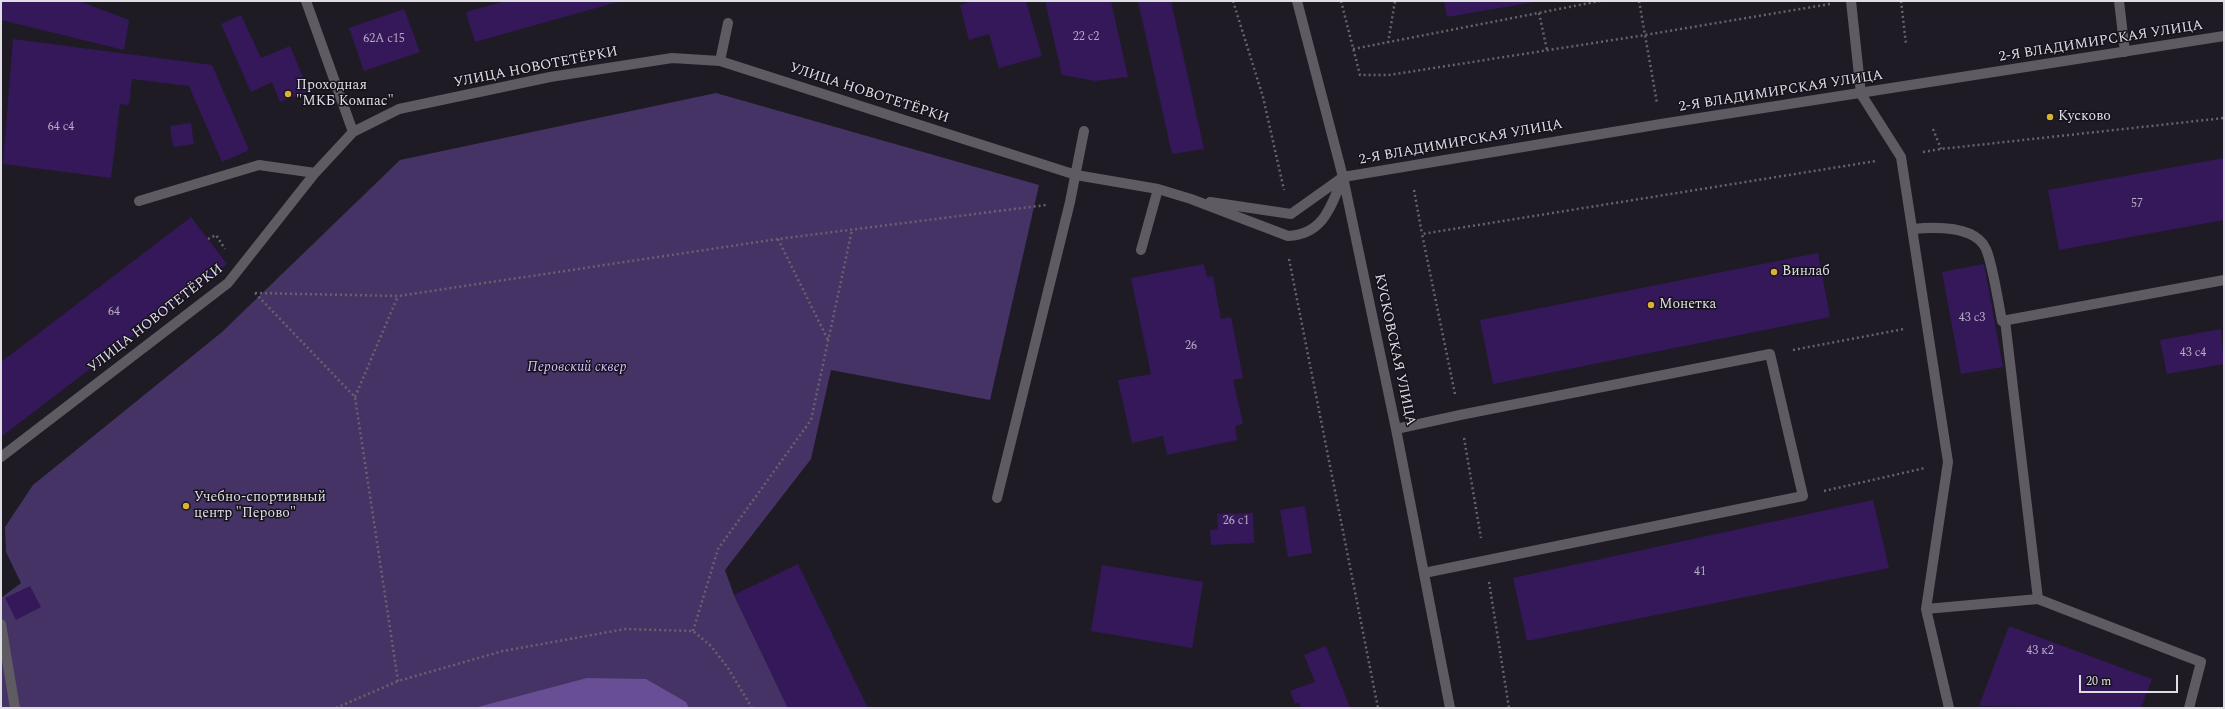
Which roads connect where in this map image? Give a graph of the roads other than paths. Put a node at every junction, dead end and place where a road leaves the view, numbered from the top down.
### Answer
1 (306, 1) edge
2 (1297, 1) edge
3 (1851, 1) edge
4 (2119, 1) edge
5 (728, 23) dead end
6 (2224, 36) edge
7 (2125, 52) junction
8 (720, 61) junction
9 (1861, 94) junction
10 (1084, 131) dead end
11 (353, 132) junction
12 (315, 173) junction
13 (1076, 175) junction
14 (1343, 177) junction
15 (1158, 189) junction
16 (1191, 199) junction
17 (139, 201) dead end
18 (1913, 229) junction
19 (1141, 250) dead end
20 (2224, 280) edge
21 (2005, 320) junction
22 (1396, 429) junction
23 (1, 457) edge
24 (997, 498) dead end
25 (1424, 573) junction
26 (2038, 599) junction
27 (1926, 609) junction
28 (1, 624) edge
29 (15, 708) edge
30 (1450, 708) edge
31 (1949, 708) edge
32 (2189, 708) edge

1 - 11 street
2 - 14 street, КУСКОВСКАЯ УЛИЦА
3 - 9 street
4 - 7 street
5 - 8 street
6 - 7 street, 2-Я ВЛАДИМИРСКАЯ УЛИЦА
7 - 9 street, 2-Я ВЛАДИМИРСКАЯ УЛИЦА
8 - 11 street, УЛИЦА НОВОТЕТЁРКИ
8 - 13 street, УЛИЦА НОВОТЕТЁРКИ
9 - 14 street, 2-Я ВЛАДИМИРСКАЯ УЛИЦА
9 - 18 street
10 - 13 street
11 - 12 street, УЛИЦА НОВОТЕТЁРКИ
12 - 17 street
12 - 23 street, УЛИЦА НОВОТЕТЁРКИ
13 - 15 street, УЛИЦА НОВОТЕТЁРКИ
13 - 24 street
14 - 16 street, УЛИЦА НОВОТЕТЁРКИ
14 - 16 street, УЛИЦА НОВОТЕТЁРКИ
14 - 22 street, КУСКОВСКАЯ УЛИЦА
15 - 16 street, УЛИЦА НОВОТЕТЁРКИ
15 - 19 street
18 - 21 street
18 - 27 street
20 - 21 street
21 - 26 street
22 - 25 street, КУСКОВСКАЯ УЛИЦА
22 - 25 street
25 - 30 street, КУСКОВСКАЯ УЛИЦА
26 - 27 street
26 - 32 street
27 - 31 street
28 - 29 street

